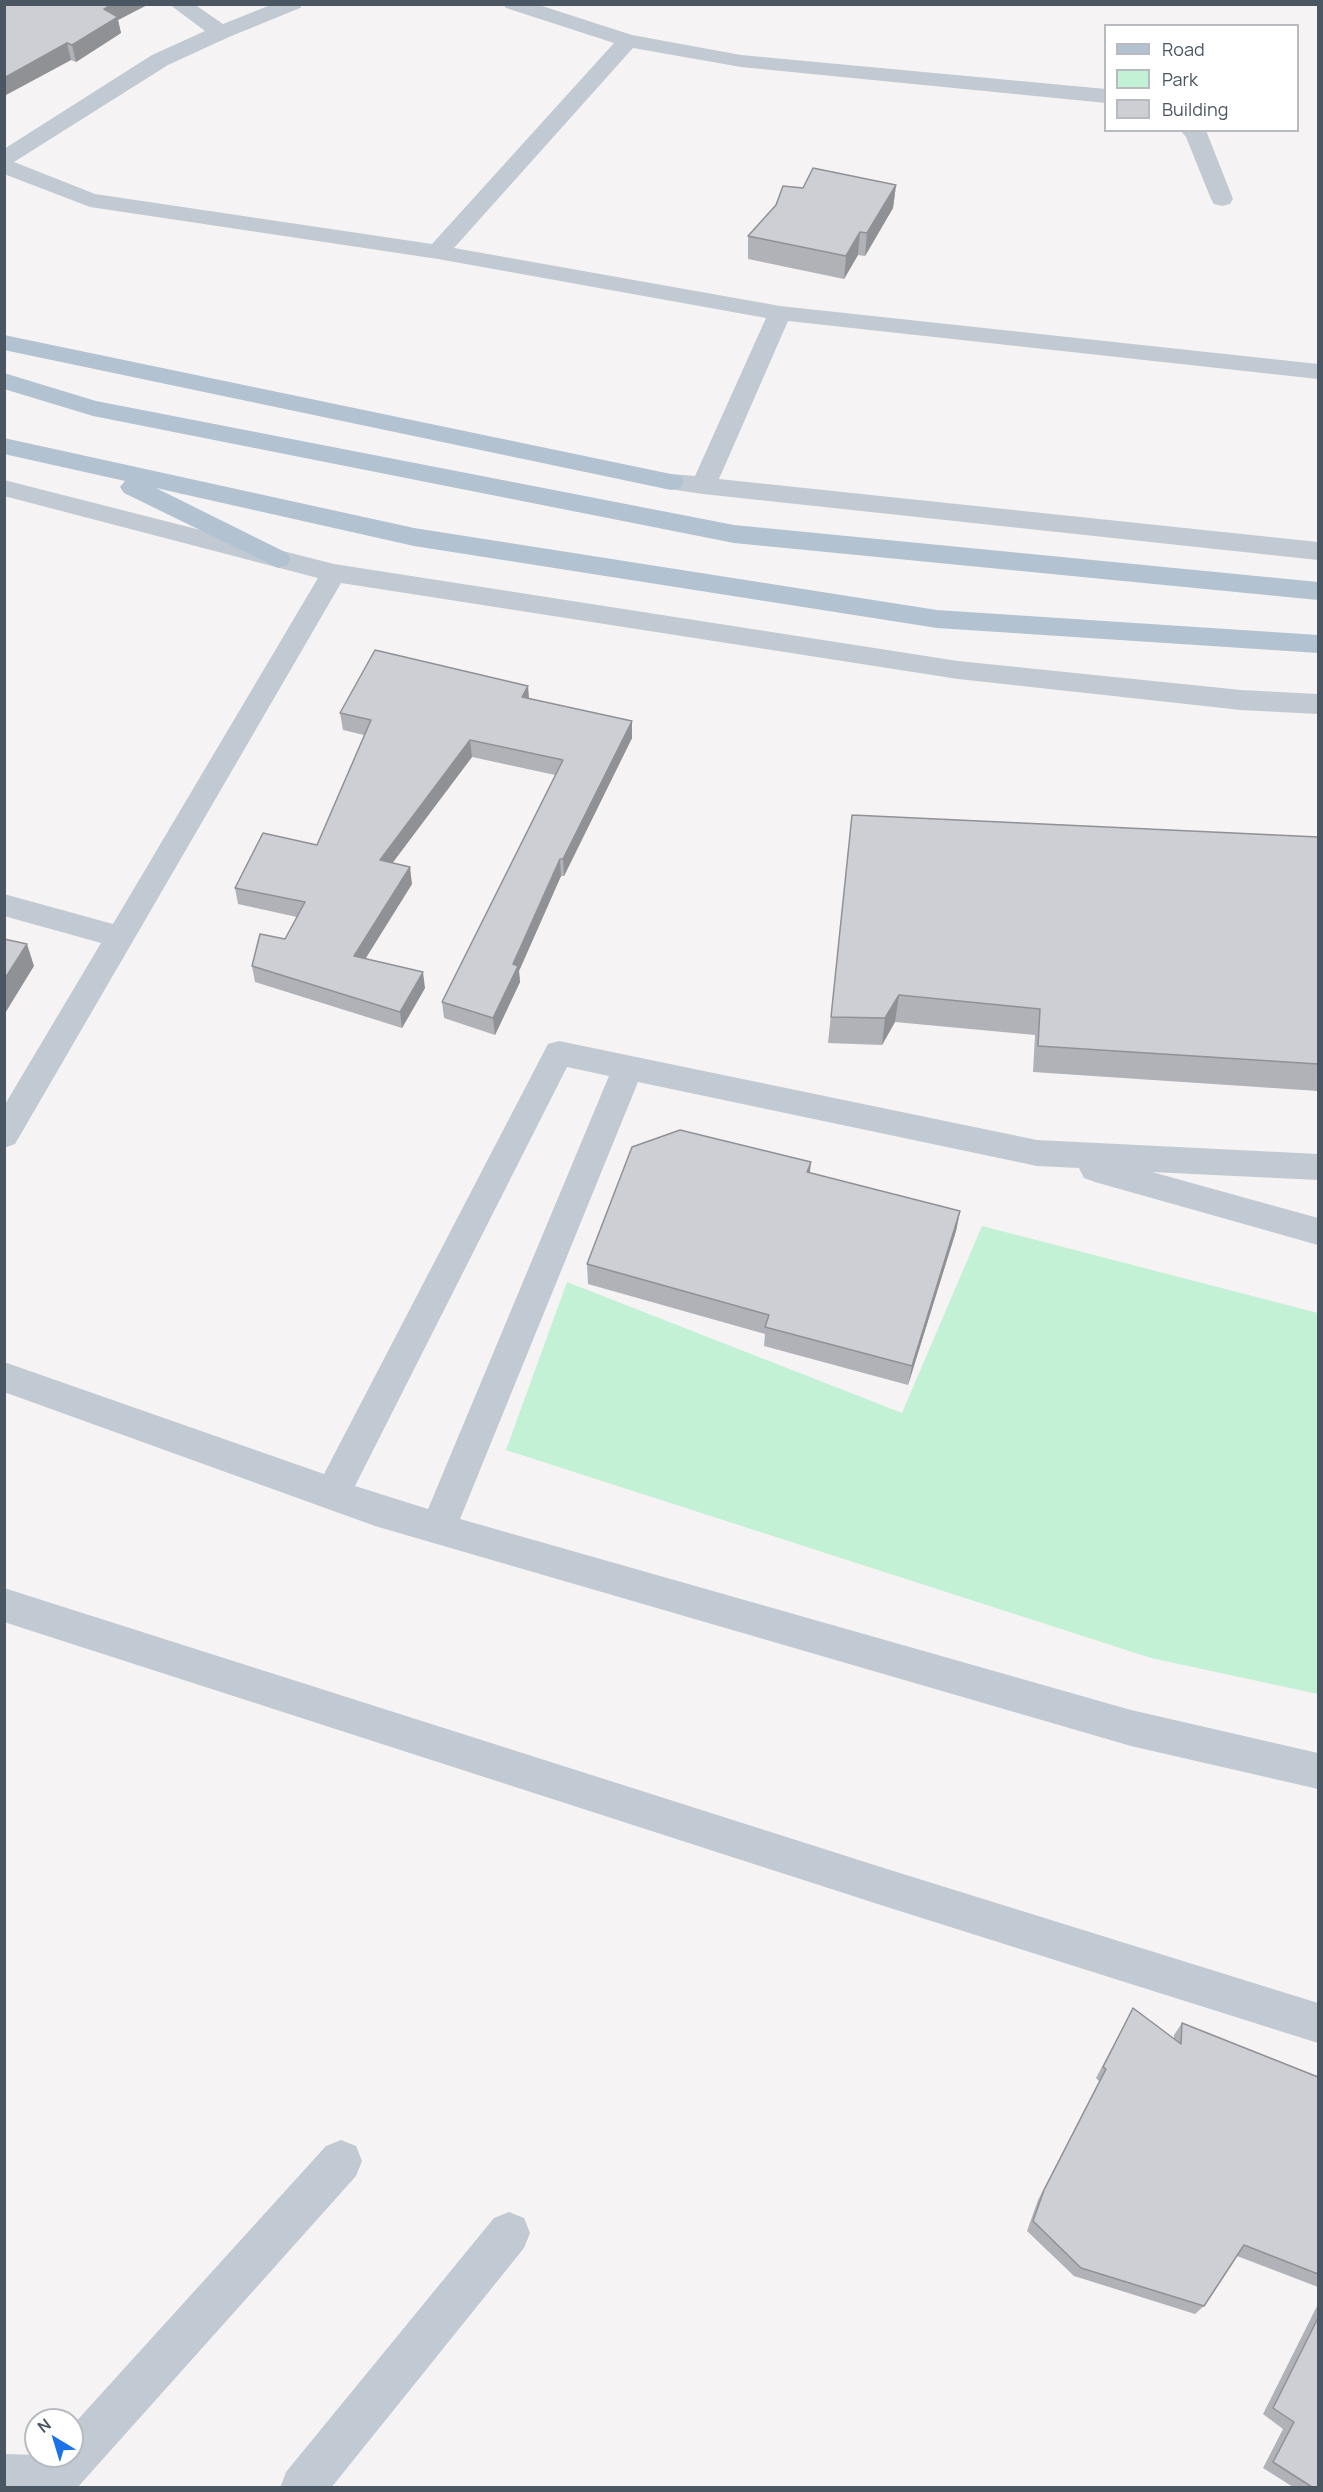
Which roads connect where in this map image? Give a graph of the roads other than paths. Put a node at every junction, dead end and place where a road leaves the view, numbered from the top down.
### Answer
1 (179, 4) edge
2 (293, 4) edge
3 (513, 4) edge
4 (220, 32) junction
5 (628, 42) junction
6 (1104, 96) edge
7 (1194, 132) edge
8 (4, 159) edge
9 (4, 166) edge
10 (1222, 200) dead end
11 (438, 252) junction
12 (780, 313) junction
13 (4, 342) edge
14 (1318, 371) edge
15 (4, 381) edge
16 (4, 446) edge
17 (86, 464) junction
18 (671, 482) joint
19 (703, 486) junction
20 (4, 488) edge
21 (1318, 551) edge
22 (278, 559) junction
23 (334, 573) junction
24 (1318, 591) edge
25 (1318, 644) edge
26 (1318, 704) edge
27 (4, 905) edge
28 (120, 937) junction
29 (628, 1068) junction
30 (4, 1134) edge
31 (1037, 1153) junction
32 (1318, 1167) edge
33 (1318, 1231) edge
34 (4, 1377) edge
35 (333, 1492) junction
36 (439, 1527) junction
37 (4, 1605) edge
38 (1318, 1771) edge
39 (1318, 2023) edge
40 (341, 2162) dead end
41 (509, 2233) dead end
42 (4, 2476) edge
43 (50, 2483) edge
44 (302, 2487) edge

1 - 4 street
2 - 4 street
3 - 5 street
4 - 8 street
5 - 6 street
5 - 11 street
7 - 10 street
9 - 11 street
11 - 12 street
12 - 14 street
12 - 19 street
13 - 18 main road
15 - 24 main road
16 - 17 main road
17 - 22 main road
17 - 25 main road
18 - 19 street
19 - 21 street
20 - 22 street
22 - 23 street
23 - 26 street
23 - 28 street
27 - 28 street
28 - 30 street
29 - 31 street
29 - 35 street
29 - 36 street
31 - 32 street
31 - 33 street
34 - 35 street
35 - 36 street
36 - 38 street
37 - 39 street
40 - 43 street
41 - 44 street
42 - 43 street

